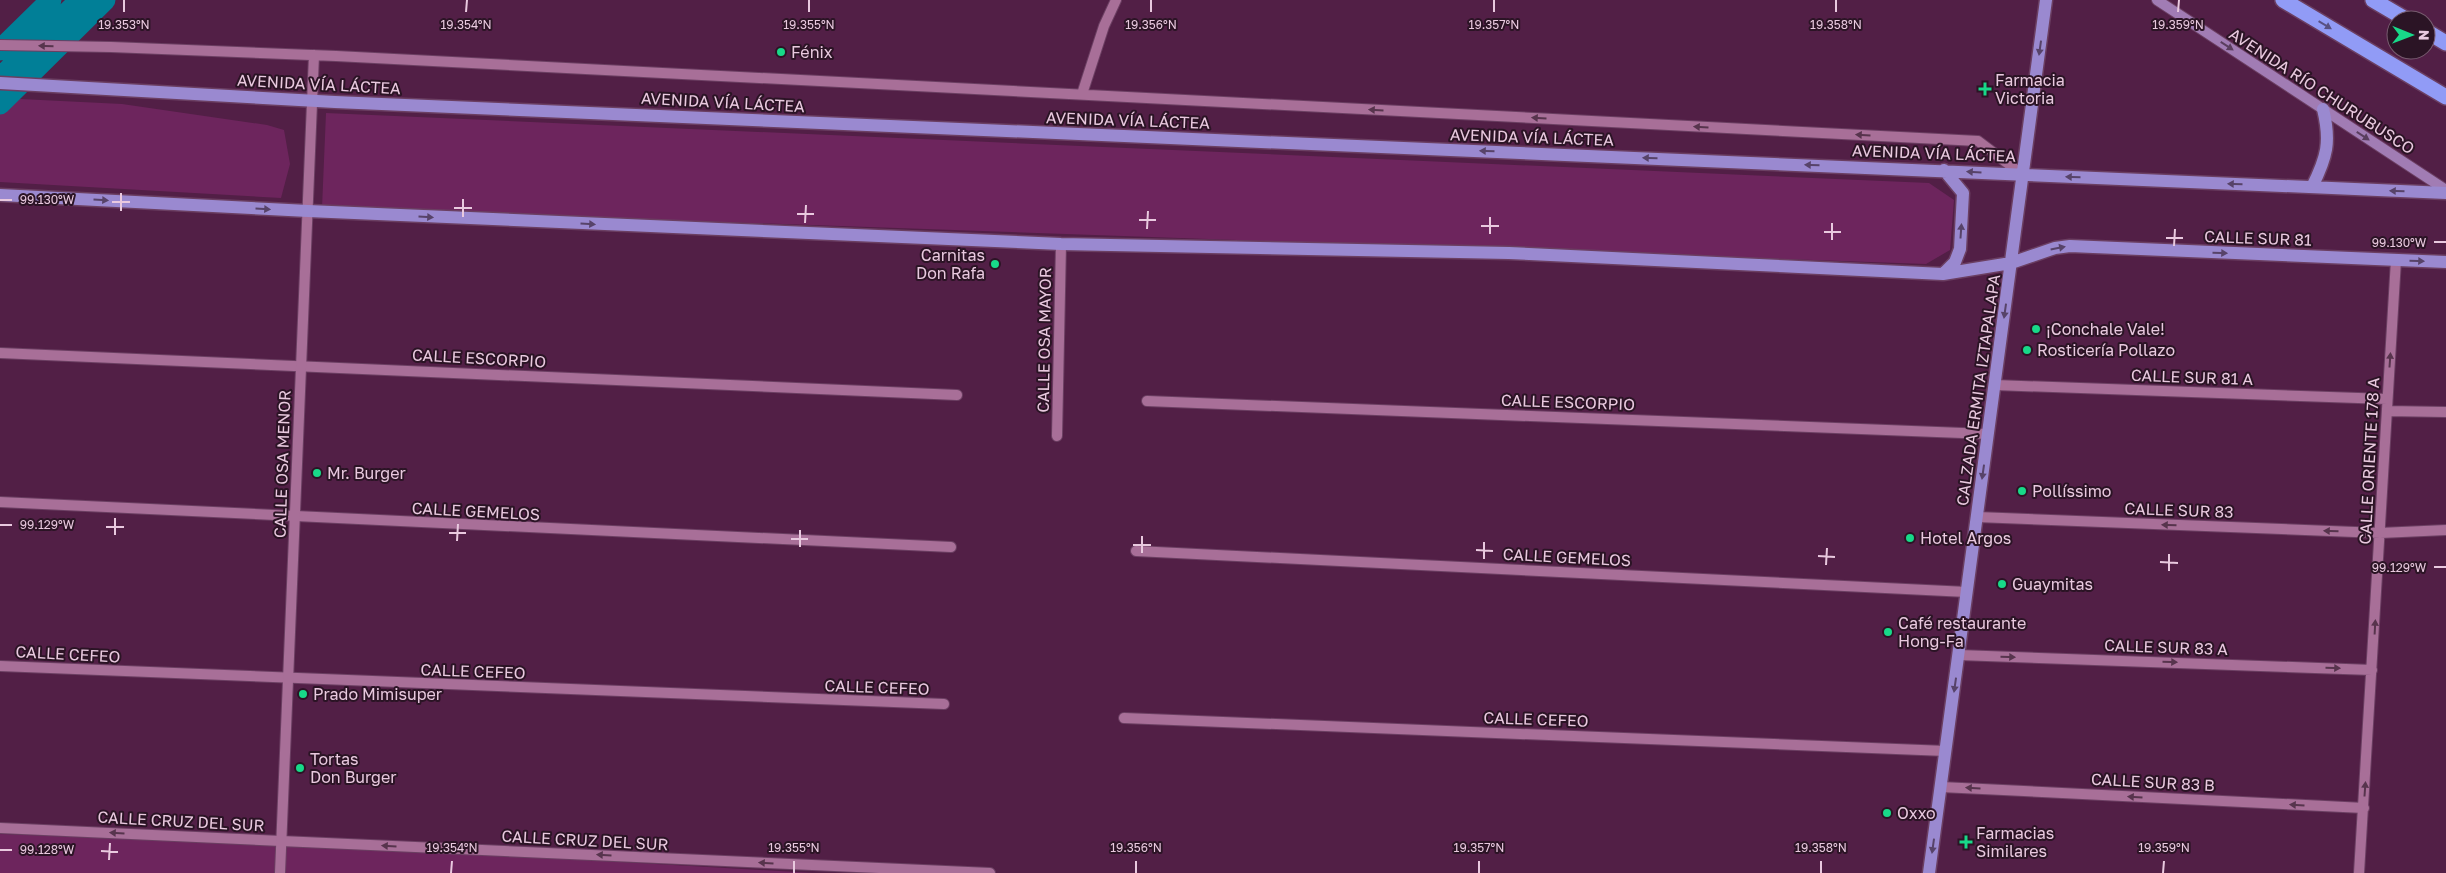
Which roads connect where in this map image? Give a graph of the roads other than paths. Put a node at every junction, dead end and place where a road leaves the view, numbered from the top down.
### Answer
1 (1116, 0) edge
2 (2046, 0) edge
3 (2157, 0) edge
4 (2283, 0) edge
5 (2373, 0) edge
6 (2390, 10) edge
7 (0, 45) edge
8 (314, 55) junction
9 (0, 83) edge
10 (1082, 94) junction
11 (2446, 97) edge
12 (312, 100) junction
13 (2323, 109) junction
14 (1944, 170) junction
15 (2023, 175) junction
16 (2312, 187) junction
17 (2446, 192) edge
18 (0, 195) edge
19 (308, 211) junction
20 (1061, 244) junction
21 (2396, 260) junction
22 (2446, 262) edge
23 (2011, 263) junction
24 (1943, 274) junction
25 (0, 353) edge
26 (302, 365) junction
27 (1995, 385) junction
28 (957, 394) dead end
29 (2387, 399) junction
30 (1147, 401) dead end
31 (2386, 411) junction
32 (2446, 412) edge
33 (1988, 434) junction
34 (1057, 436) dead end
35 (0, 502) edge
36 (1977, 517) junction
37 (295, 518) junction
38 (2446, 530) edge
39 (2380, 533) junction
40 (950, 548) dead end
41 (1136, 551) dead end
42 (1967, 592) junction
43 (1959, 655) junction
44 (0, 666) edge
45 (2372, 670) junction
46 (288, 679) junction
47 (944, 704) dead end
48 (1124, 718) dead end
49 (1946, 751) junction
50 (1941, 787) junction
51 (2364, 808) junction
52 (0, 828) edge
53 (282, 841) junction
54 (280, 873) edge
55 (990, 873) edge
56 (1929, 873) edge
57 (2359, 873) edge

1 - 10 street
2 -> 15 main road, CALZADA ERMITA IZTAPALAPA
3 -> 13 main road, AVENIDA RÍO CHURUBUSCO
4 -> 11 highway
5 - 6 highway
8 -> 7 street, AVENIDA VÍA LÁCTEA
8 - 10 street, AVENIDA VÍA LÁCTEA
8 - 12 street, CALLE OSA MENOR
9 - 12 main road, AVENIDA VÍA LÁCTEA
15 -> 10 street, AVENIDA VÍA LÁCTEA
14 -> 12 main road, AVENIDA VÍA LÁCTEA
12 - 19 street, CALLE OSA MENOR
13 - 16 main road
13 -> 17 main road, AVENIDA RÍO CHURUBUSCO
15 -> 14 main road, AVENIDA VÍA LÁCTEA
24 -> 14 main road
16 -> 15 main road
15 - 23 main road, CALZADA ERMITA IZTAPALAPA
17 -> 16 main road
18 -> 19 main road
19 -> 20 main road
19 - 26 street, CALLE OSA MENOR
20 - 24 main road
20 - 34 street, CALLE OSA MAYOR
21 -> 22 main road, CALLE SUR 81
23 -> 21 main road, CALLE SUR 81
29 -> 21 street, CALLE ORIENTE 178 A
23 - 24 main road
23 -> 27 main road, CALZADA ERMITA IZTAPALAPA
25 - 26 street, CALLE ESCORPIO
26 - 28 street, CALLE ESCORPIO
26 - 37 street, CALLE OSA MENOR
27 - 29 street, CALLE SUR 81 A
27 - 33 main road, CALZADA ERMITA IZTAPALAPA
29 - 31 street, CALLE ORIENTE 178 A
30 - 33 street, CALLE ESCORPIO
31 - 32 street
31 - 39 street, CALLE ORIENTE 178 A
33 -> 36 main road, CALZADA ERMITA IZTAPALAPA
35 - 37 street, CALLE GEMELOS
39 -> 36 street, CALLE SUR 83
36 - 42 main road, CALZADA ERMITA IZTAPALAPA
37 - 40 street, CALLE GEMELOS
37 - 46 street, CALLE OSA MENOR
38 - 39 street, CALLE SUR 83
45 -> 39 street, CALLE ORIENTE 178 A
41 - 42 street, CALLE GEMELOS
42 - 43 main road, CALZADA ERMITA IZTAPALAPA
43 -> 45 street, CALLE SUR 83 A
43 -> 49 main road, CALZADA ERMITA IZTAPALAPA
44 - 46 street, CALLE CEFEO
51 -> 45 street, CALLE ORIENTE 178 A
46 - 47 street, CALLE CEFEO
46 - 53 street, CALLE OSA MENOR
48 - 49 street, CALLE CEFEO
49 - 50 main road, CALZADA ERMITA IZTAPALAPA
51 -> 50 street, CALLE SUR 83 B
50 -> 56 main road, CALZADA ERMITA IZTAPALAPA
51 - 57 street, CALLE ORIENTE 178 A
53 -> 52 street, CALLE CRUZ DEL SUR
53 - 54 street, CALLE OSA MENOR
55 -> 53 street, CALLE CRUZ DEL SUR

